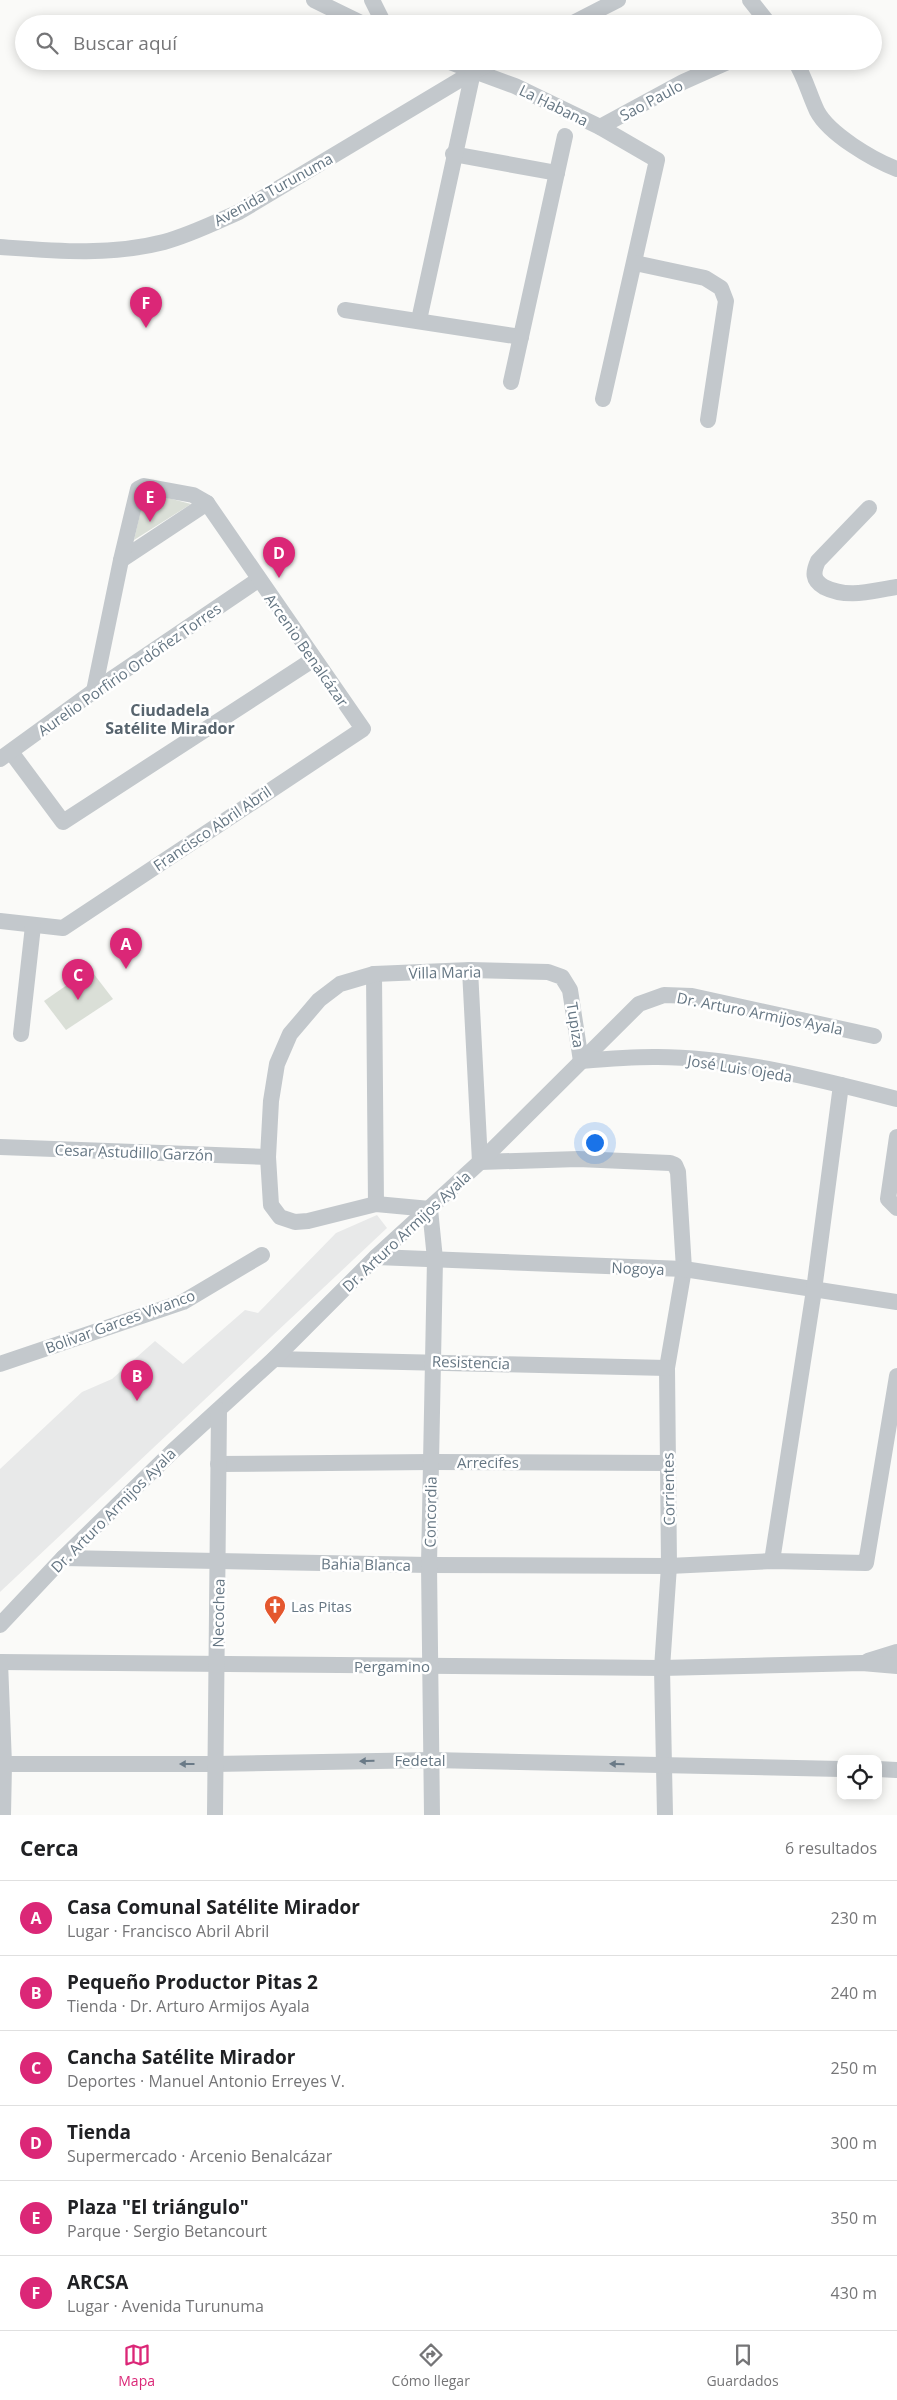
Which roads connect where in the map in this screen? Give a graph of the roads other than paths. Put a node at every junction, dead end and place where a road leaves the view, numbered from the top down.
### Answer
1 (314, 0) edge
2 (372, 0) edge
3 (618, 0) edge
4 (750, 0) edge
5 (345, 15) edge
6 (380, 15) edge
7 (589, 15) edge
8 (762, 15) edge
9 (468, 70) edge
10 (477, 70) edge
11 (710, 70) edge
12 (799, 70) edge
13 (473, 72) junction
14 (600, 127) junction
15 (565, 136) dead end
16 (454, 154) junction
17 (897, 169) edge
18 (556, 173) junction
19 (0, 247) edge
20 (635, 263) junction
21 (345, 310) dead end
22 (419, 320) junction
23 (521, 337) junction
24 (511, 382) dead end
25 (603, 398) dead end
26 (708, 420) dead end
27 (207, 503) junction
28 (869, 508) dead end
29 (121, 560) junction
30 (258, 580) junction
31 (897, 587) edge
32 (314, 659) junction
33 (94, 691) junction
34 (363, 729) joint
35 (5, 755) edge
36 (0, 921) edge
37 (33, 926) junction
38 (470, 970) junction
39 (374, 974) junction
40 (570, 990) joint
41 (21, 1034) dead end
42 (874, 1036) dead end
43 (581, 1061) junction
44 (841, 1085) junction
45 (897, 1099) edge
46 (897, 1137) edge
47 (0, 1147) edge
48 (268, 1157) junction
49 (480, 1162) junction
50 (376, 1204) junction
51 (897, 1208) edge
52 (430, 1210) junction
53 (262, 1255) dead end
54 (376, 1257) junction
55 (435, 1259) junction
56 (684, 1270) junction
57 (814, 1290) junction
58 (897, 1302) edge
59 (274, 1359) junction
60 (432, 1361) junction
61 (0, 1364) edge
62 (667, 1368) junction
63 (897, 1376) edge
64 (219, 1410) junction
65 (430, 1462) junction
66 (667, 1463) junction
67 (218, 1464) junction
68 (63, 1558) junction
69 (772, 1561) junction
70 (219, 1562) junction
71 (429, 1565) junction
72 (669, 1566) junction
73 (0, 1625) edge
74 (897, 1652) edge
75 (0, 1662) edge
76 (862, 1663) junction
77 (217, 1665) junction
78 (430, 1666) junction
79 (897, 1666) edge
80 (662, 1668) junction
81 (432, 1760) junction
82 (2, 1764) edge
83 (214, 1764) junction
84 (665, 1765) junction
85 (837, 1769) edge
86 (882, 1770) edge
87 (896, 1770) edge
88 (3, 1815) edge
89 (215, 1815) edge
90 (432, 1815) edge
91 (665, 1815) edge

1 - 5 street
2 - 6 street
3 - 7 street
4 - 8 street
9 - 13 street, La Habana
10 - 13 street, Avenida Turunuma
11 - 14 street, Sao Paulo
12 - 17 street
13 - 14 street, La Habana
13 - 16 street
13 - 19 street, Avenida Turunuma
14 - 20 street, La Habana
15 - 18 street
16 - 18 street
16 - 22 street
18 - 23 street
20 - 25 street
20 - 26 street
21 - 22 street
22 - 23 street
23 - 24 street
27 - 29 street
27 - 29 street
27 - 30 street, Arcenio Benalcázar
28 - 31 street
29 - 33 street
30 - 32 street, Arcenio Benalcázar
30 - 33 street, Aurelio Porfirio Ordóñez Torres
32 - 34 street, Arcenio Benalcázar
32 - 35 street
33 - 35 street, Aurelio Porfirio Ordóñez Torres
34 - 37 street, Francisco Abril Abril
36 - 37 street
37 - 41 street
38 - 39 street, Villa Maria
38 - 40 street, Villa Maria
38 - 49 street
39 - 48 street, Villa Maria
39 - 50 street
40 - 43 street, Tupiza
42 - 43 street, Dr. Arturo Armijos Ayala
43 - 44 street, José Luis Ojeda
43 - 49 street, Dr. Arturo Armijos Ayala
44 - 45 street, José Luis Ojeda
44 - 57 street
46 - 51 street
47 - 48 street, Cesar Astudillo Garzón
48 - 50 street, Villa Maria
49 - 52 street, Dr. Arturo Armijos Ayala
49 - 56 street, Corrientes
50 - 52 street
52 - 54 street, Dr. Arturo Armijos Ayala
52 - 55 street, Concordia
53 - 61 street, Bolivar Garces Vivanco
54 - 55 street, Nogoya
54 - 59 street, Dr. Arturo Armijos Ayala
55 - 56 street, Nogoya
55 - 60 street, Concordia
56 - 57 street, Nogoya
56 - 62 street, Corrientes
57 - 58 street, Nogoya
57 - 69 street
59 - 60 street, Resistencia
59 - 64 street, Dr. Arturo Armijos Ayala
60 - 62 street, Resistencia
60 - 65 street, Concordia
62 - 66 street, Corrientes
63 - 69 street, Bahia Blanca
64 - 67 street, Necochea
64 - 68 street, Dr. Arturo Armijos Ayala
65 - 66 street, Arrecifes
65 - 67 street, Arrecifes
65 - 71 street, Concordia
66 - 72 street, Corrientes
67 - 70 street, Necochea
68 - 70 street, Bahia Blanca
68 - 73 street, Dr. Arturo Armijos Ayala
69 - 72 street, Bahia Blanca
70 - 71 street, Bahia Blanca
70 - 77 street, Necochea
71 - 72 street, Bahia Blanca
71 - 78 street, Concordia
72 - 80 street, Corrientes
74 - 76 street
75 - 77 street, Pergamino
75 - 82 street
76 - 79 street
76 - 80 street, Pergamino
77 - 78 street, Pergamino
77 - 83 street, Necochea
78 - 80 street, Pergamino
78 - 81 street, Concordia
80 - 84 street, Corrientes
81 -> 83 street, Fedetal
84 -> 81 street, Fedetal
81 - 90 street, Concordia
83 -> 82 street, Fedetal
82 - 88 street
83 - 89 street, Necochea
84 - 85 street, Fedetal
84 - 91 street, Corrientes
86 - 87 street

